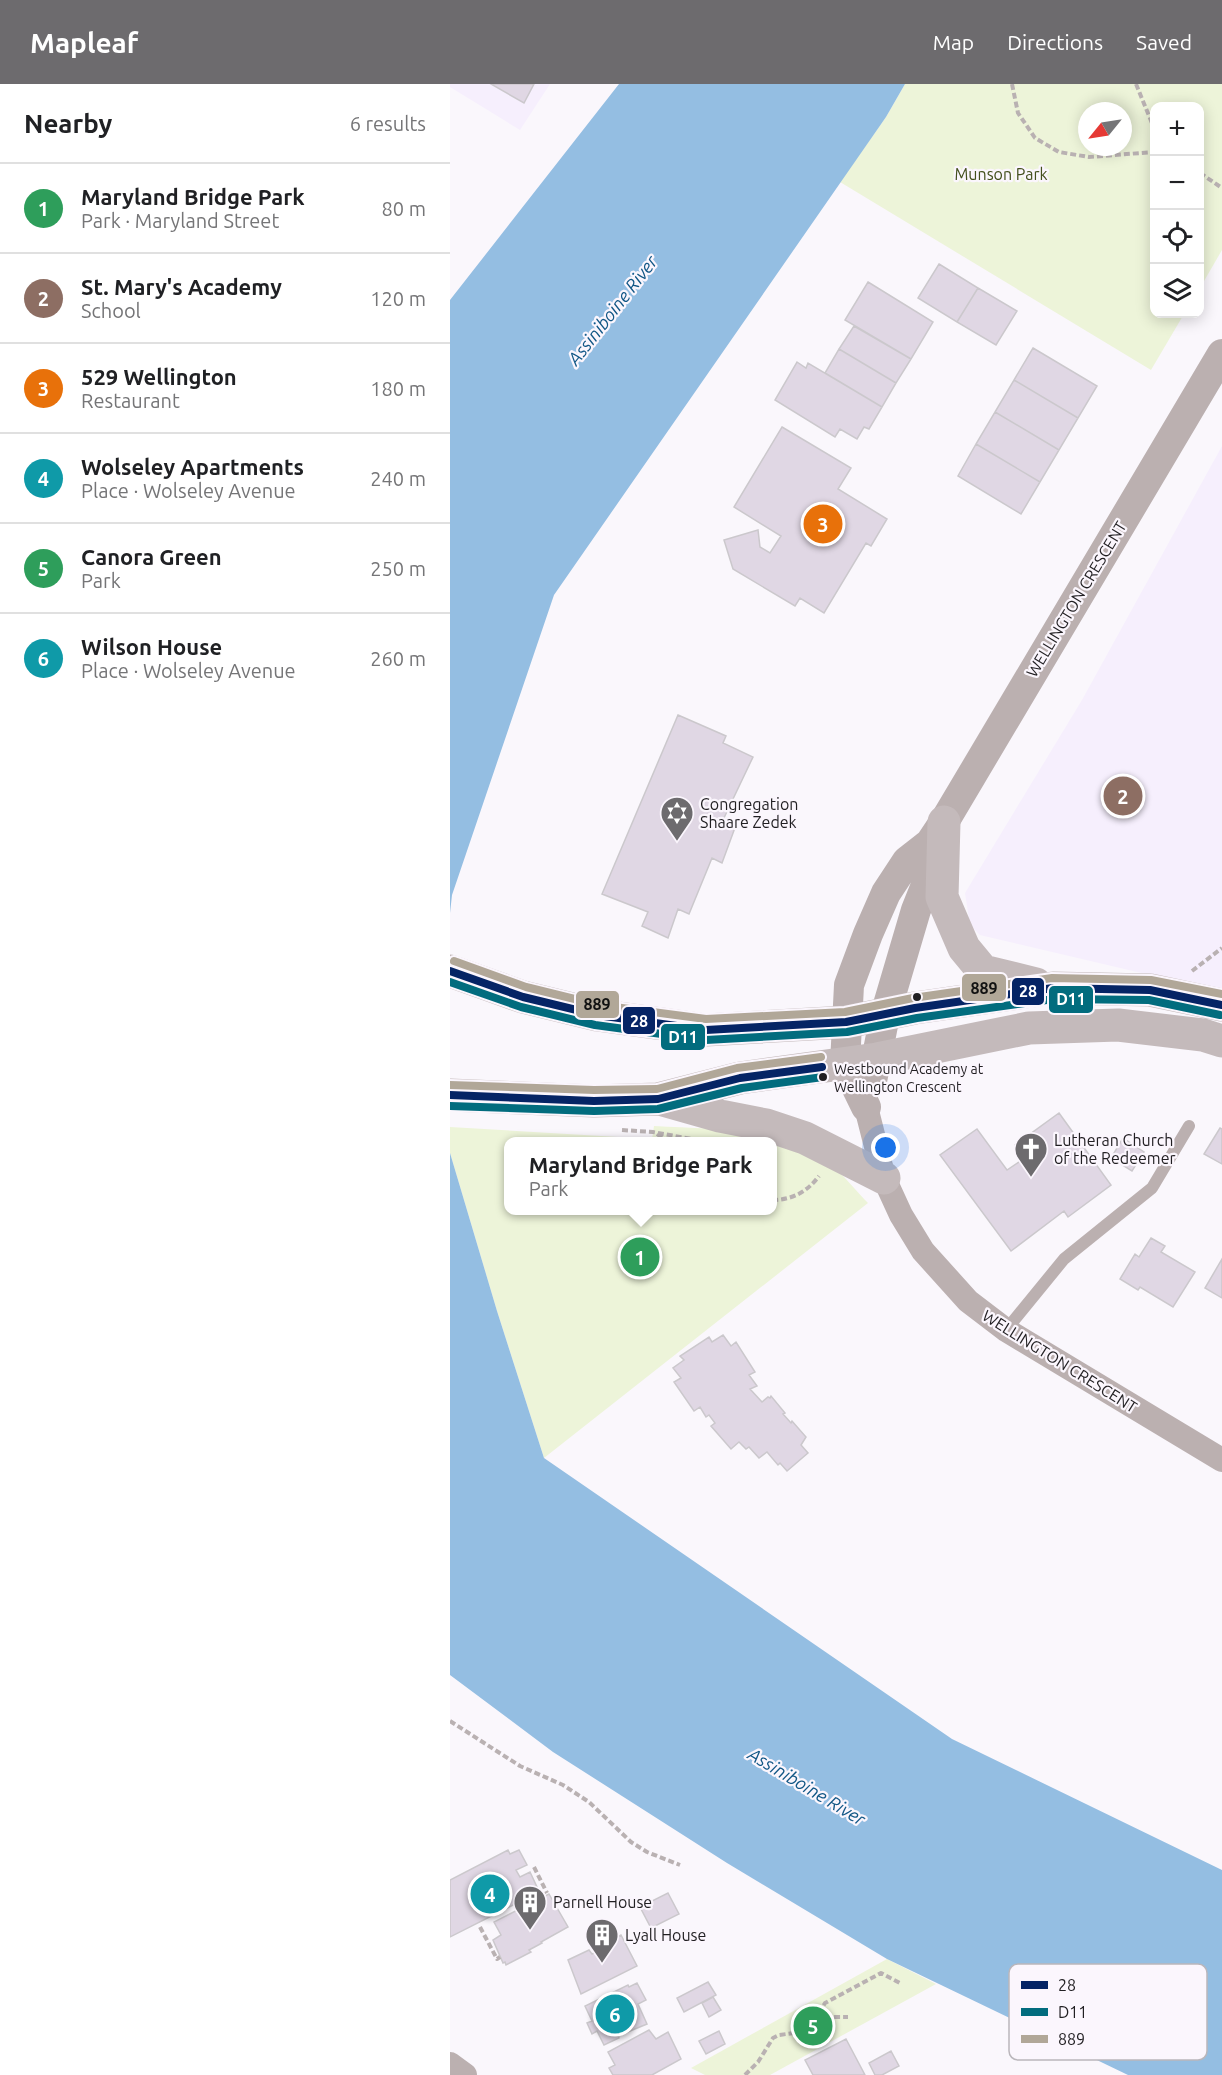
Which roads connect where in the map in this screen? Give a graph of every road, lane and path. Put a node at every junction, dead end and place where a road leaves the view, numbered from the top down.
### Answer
1 (1012, 84) edge
2 (1136, 84) edge
3 (1150, 116) edge
4 (1150, 152) edge
5 (1204, 176) edge
6 (1222, 188) edge
7 (1222, 354) edge
8 (937, 832) junction
9 (1222, 948) edge
10 (450, 971) edge
11 (1187, 975) dead end
12 (1053, 988) junction
13 (1222, 1005) edge
14 (885, 1015) junction
15 (846, 1022) junction
16 (1222, 1041) edge
17 (878, 1059) junction
18 (845, 1064) junction
19 (450, 1095) edge
20 (658, 1099) junction
21 (866, 1107) junction
22 (1188, 1126) dead end
23 (654, 1132) dead end
24 (661, 1137) edge
25 (823, 1171) dead end
26 (884, 1178) junction
27 (777, 1199) edge
28 (1005, 1330) junction
29 (1222, 1460) edge
30 (450, 1721) edge
31 (680, 1865) dead end
32 (534, 1867) dead end
33 (546, 1893) dead end
34 (480, 1928) dead end
35 (500, 1957) dead end
36 (900, 1983) dead end
37 (819, 2013) junction
38 (848, 2017) dead end
39 (745, 2075) edge

1 - 4 path
2 - 3 path
5 - 6 path
7 - 8 street, WELLINGTON CRESCENT
8 - 12 main road
8 - 14 street, WELLINGTON CRESCENT
8 - 15 street, WELLINGTON CRESCENT
9 - 11 path
10 - 15 main road
12 - 13 main road
12 - 14 main road
14 - 15 main road
14 - 17 street, WELLINGTON CRESCENT
15 - 18 street, WELLINGTON CRESCENT
16 - 17 main road
17 - 18 main road
17 - 21 street, WELLINGTON CRESCENT
18 - 20 main road
18 - 21 street, WELLINGTON CRESCENT
19 - 20 main road
20 - 26 main road
21 - 26 street, WELLINGTON CRESCENT
22 - 28 lane
23 - 24 path
25 - 27 path
26 - 28 street, WELLINGTON CRESCENT
28 - 29 street, WELLINGTON CRESCENT
30 - 31 path
32 - 33 path
34 - 35 path
36 - 37 path
37 - 38 path
37 - 39 path

